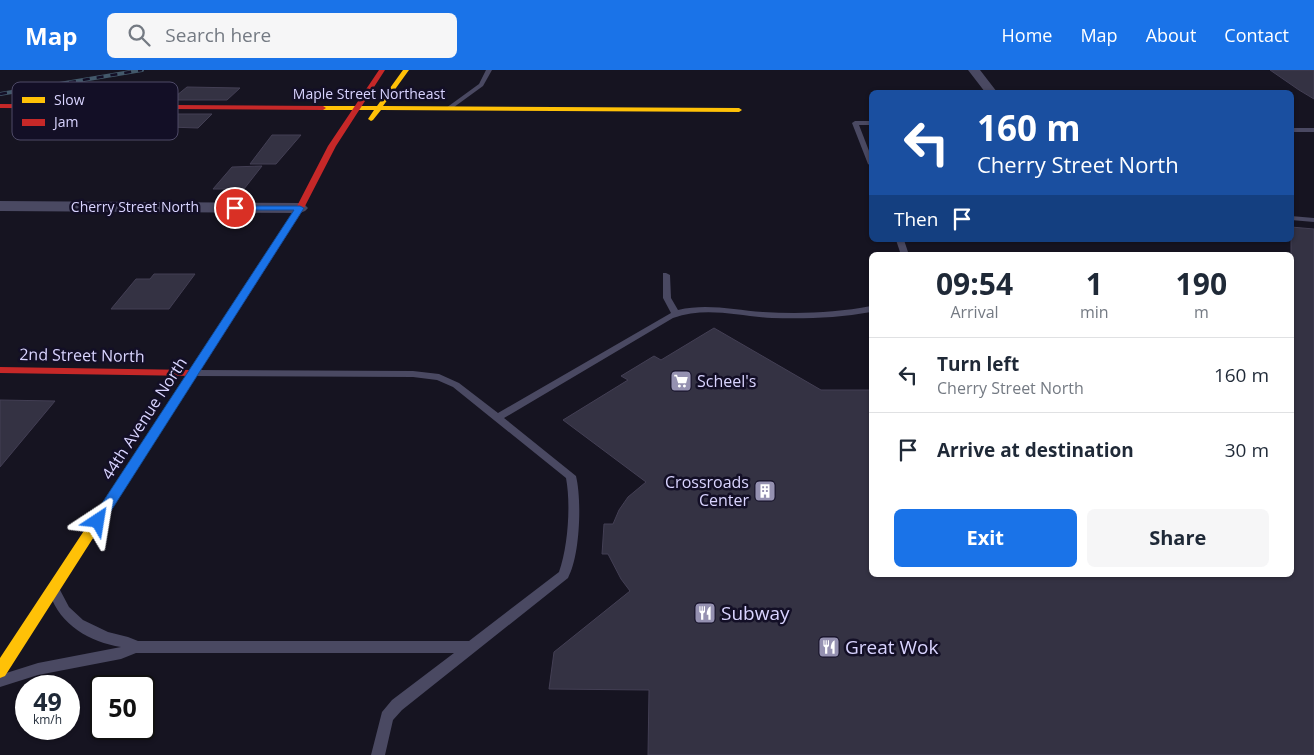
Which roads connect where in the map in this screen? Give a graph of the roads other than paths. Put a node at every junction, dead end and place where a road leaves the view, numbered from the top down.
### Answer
1 (382, 70) edge
2 (406, 70) edge
3 (410, 70) edge
4 (489, 70) edge
5 (974, 70) edge
6 (989, 90) edge
7 (391, 92) junction
8 (178, 108) edge
9 (356, 109) junction
10 (379, 109) junction
11 (448, 109) junction
12 (739, 110) dead end
13 (869, 123) edge
14 (1294, 130) edge
15 (1314, 130) edge
16 (363, 131) dead end
17 (869, 159) edge
18 (332, 172) dead end
19 (0, 206) edge
20 (300, 208) junction
21 (1294, 218) edge
22 (1314, 220) edge
23 (666, 275) dead end
24 (869, 309) edge
25 (676, 313) junction
26 (0, 370) edge
27 (193, 373) junction
28 (497, 418) junction
29 (55, 587) junction
30 (136, 647) junction
31 (470, 647) junction
32 (0, 671) edge
33 (0, 681) edge
34 (378, 755) edge

1 - 9 main road, 44th Avenue North
2 - 7 main road
3 - 7 main road
4 - 11 lane
5 - 6 street
7 - 10 main road
8 - 9 main road, Maple Street Northeast
9 - 10 main road, Maple Street Northeast
9 - 20 main road, 44th Avenue North
10 - 11 main road, Maple Street Northeast
10 - 16 main road
11 - 12 main road, Maple Street Northeast
13 - 17 lane
14 - 15 lane
18 - 20 main road, 44th Avenue North
19 - 20 street, Cherry Street North
20 - 27 main road, 44th Avenue North
21 - 22 lane
23 - 25 lane
24 - 25 lane
25 - 28 lane
26 - 27 main road, 2nd Street North
27 - 28 lane
27 - 29 main road, 44th Avenue North
28 - 31 lane
29 - 30 lane
29 - 32 main road, 44th Avenue North
30 - 31 lane
30 - 33 lane
31 - 34 lane

